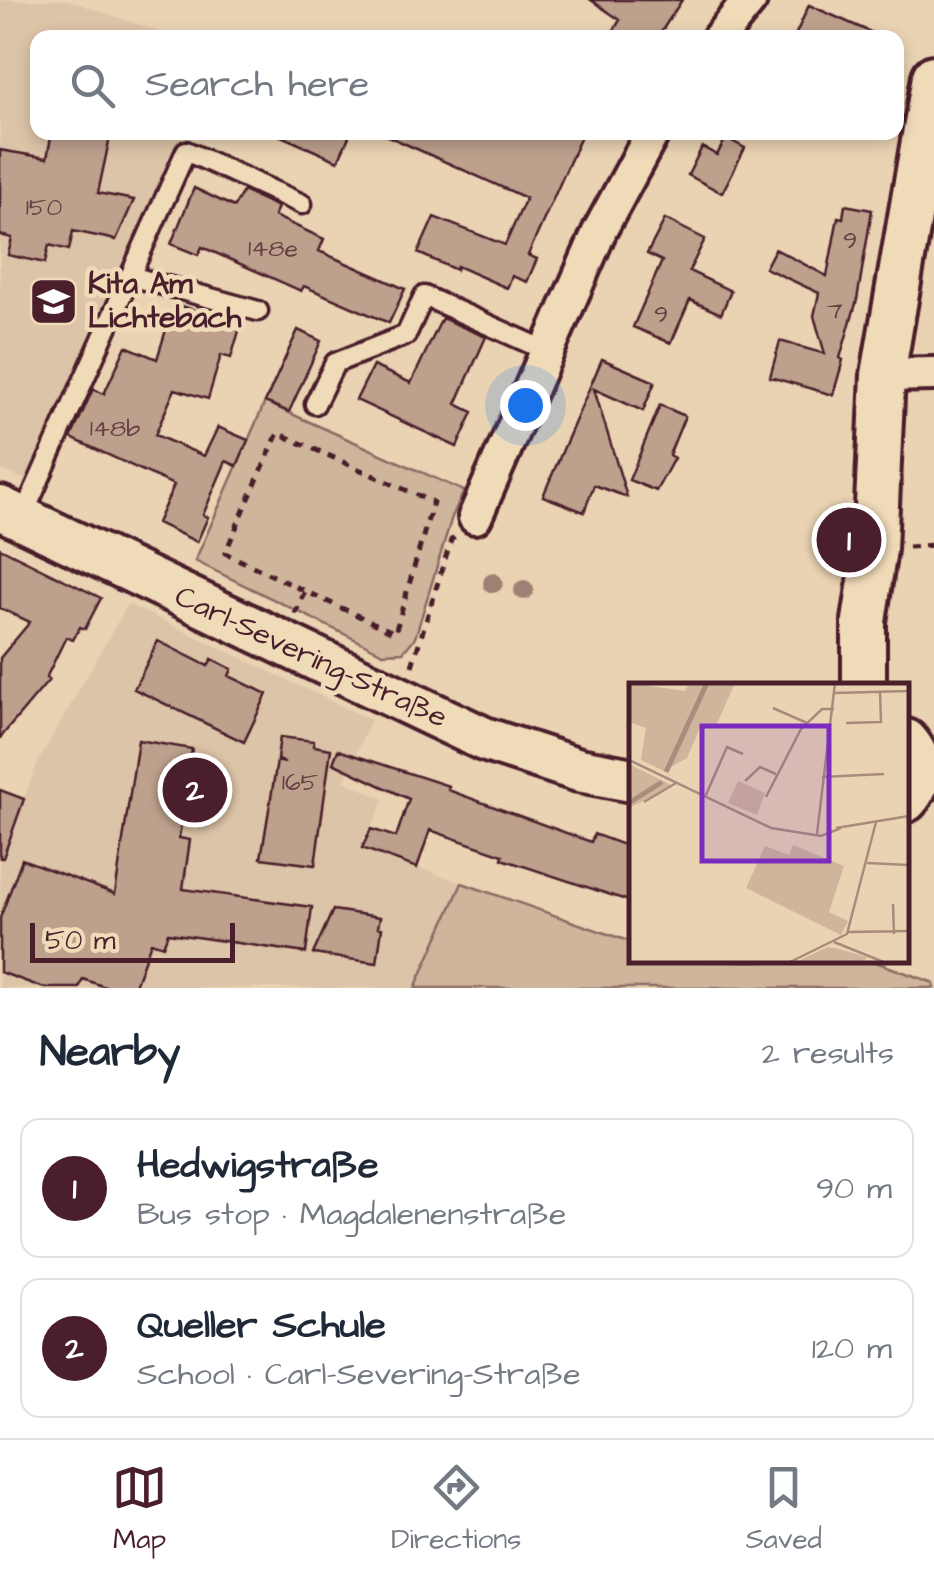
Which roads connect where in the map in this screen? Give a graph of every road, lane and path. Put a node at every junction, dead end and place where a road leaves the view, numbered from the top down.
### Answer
1 (750, 0) edge
2 (725, 30) edge
3 (934, 77) edge
4 (649, 140) edge
5 (302, 204) dead end
6 (130, 276) junction
7 (258, 312) dead end
8 (546, 351) junction
9 (934, 374) edge
10 (883, 375) junction
11 (315, 404) dead end
12 (11, 513) edge
13 (475, 517) joint
14 (875, 550) junction
15 (305, 591) junction
16 (282, 644) junction
17 (864, 683) edge
18 (890, 683) edge
19 (400, 702) junction
20 (629, 779) edge

1 - 2 street
3 - 10 street
4 - 8 street
5 - 6 lane
6 - 7 lane
6 - 12 lane
8 - 11 lane
8 - 13 street
9 - 10 street
10 - 14 street
12 - 16 street, Carl-Severing-Straße
13 - 19 path
14 - 17 street
14 - 18 street
15 - 15 path
15 - 16 path
16 - 19 street, Carl-Severing-Straße
19 - 20 street, Carl-Severing-Straße

